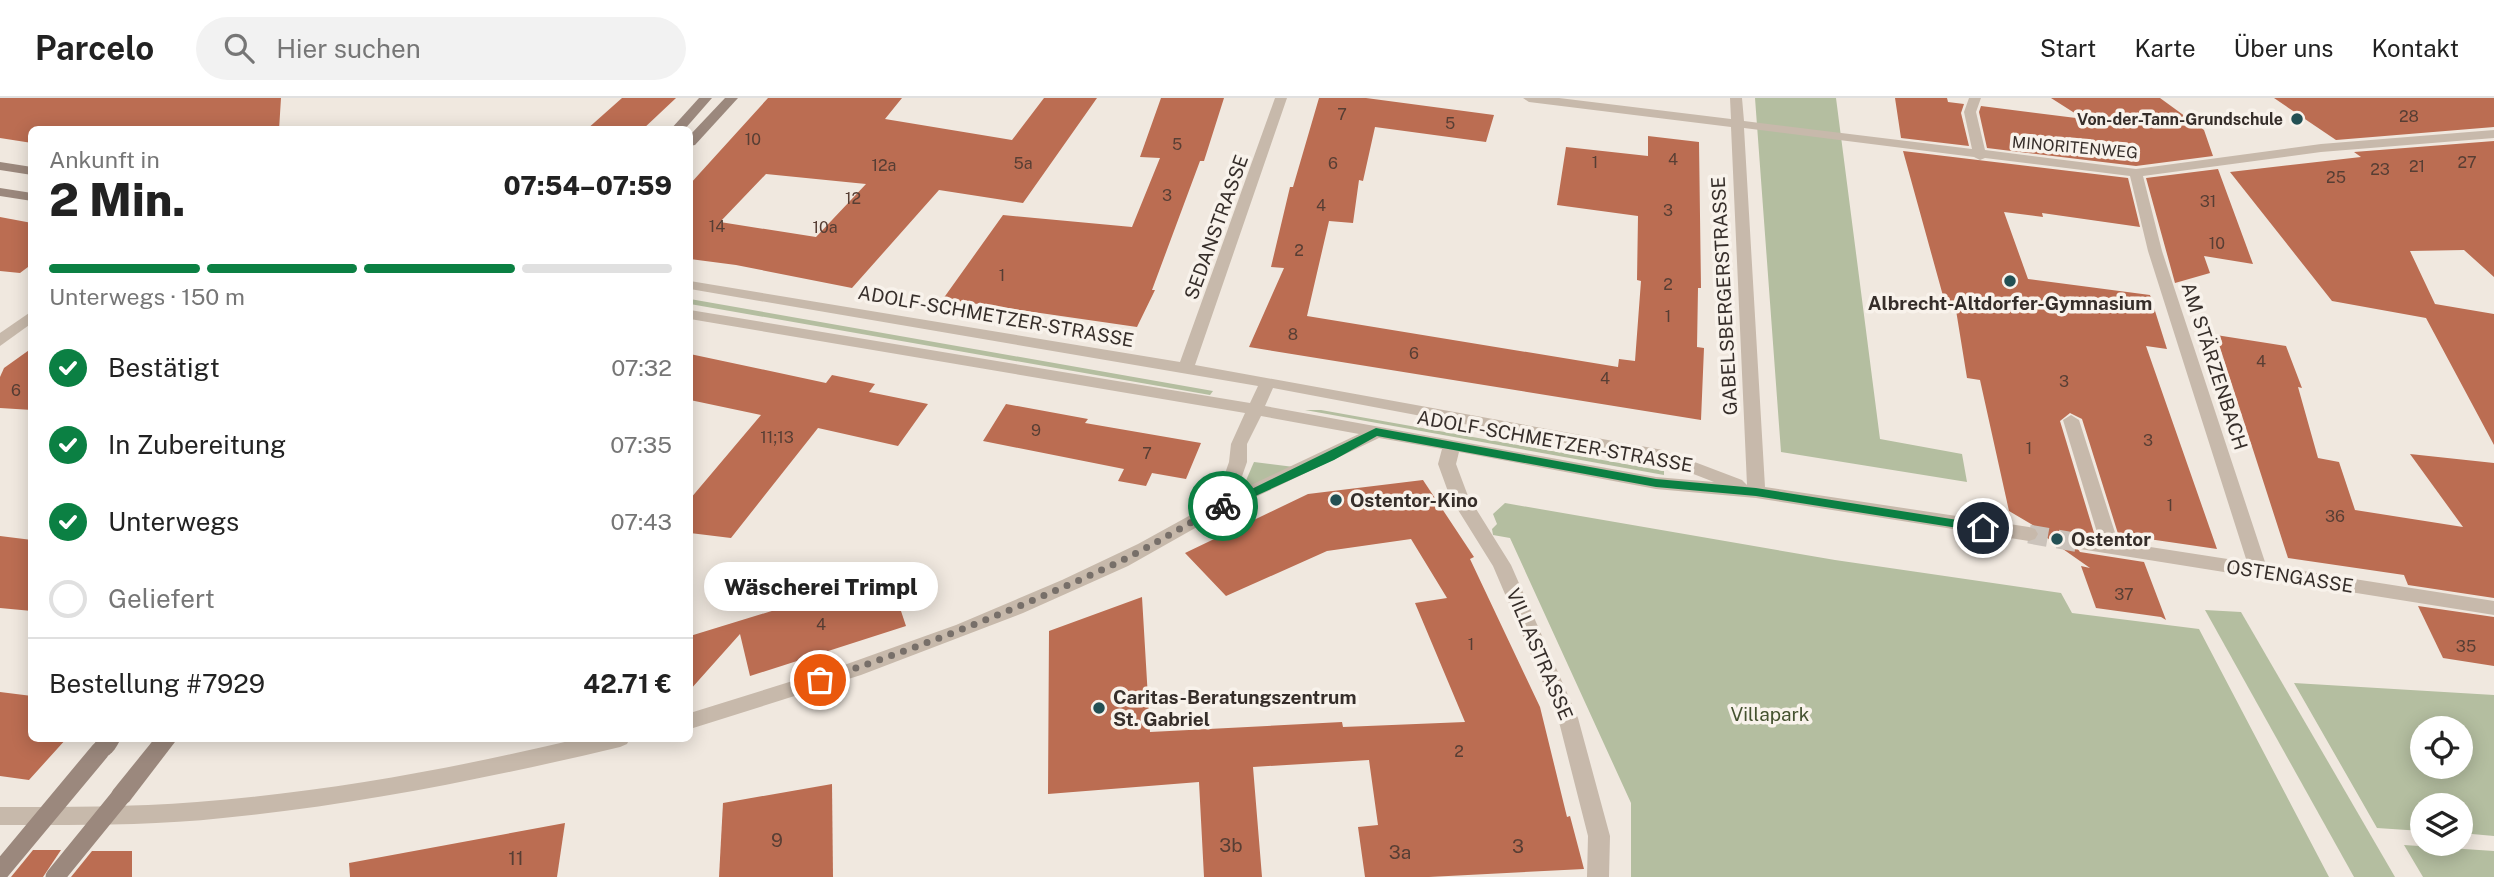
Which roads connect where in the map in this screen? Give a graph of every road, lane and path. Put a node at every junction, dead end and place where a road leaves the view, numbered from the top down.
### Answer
1 (706, 98) edge
2 (732, 98) edge
3 (1280, 98) edge
4 (1529, 98) edge
5 (1736, 98) edge
6 (1975, 98) edge
7 (1737, 125) junction
8 (680, 126) edge
9 (2492, 136) edge
10 (693, 139) edge
11 (1980, 156) junction
12 (0, 166) edge
13 (28, 170) edge
14 (2136, 173) junction
15 (0, 192) edge
16 (28, 196) edge
17 (693, 286) edge
18 (693, 315) edge
19 (28, 318) edge
20 (0, 341) edge
21 (1185, 369) junction
22 (1268, 383) junction
23 (1254, 409) junction
24 (2071, 420) dead end
25 (1376, 432) junction
26 (1452, 445) junction
27 (1756, 492) junction
28 (1213, 511) junction
29 (2029, 534) tunnel mouth
30 (2086, 544) tunnel mouth
31 (2111, 548) junction
32 (2259, 571) junction
33 (2494, 608) edge
34 (693, 720) edge
35 (604, 742) edge
36 (105, 745) edge
37 (162, 746) edge
38 (0, 816) edge
39 (0, 871) edge
40 (55, 877) edge
41 (1598, 877) edge

1 - 8 main road
2 - 10 main road
3 - 21 street, SEDANSTRASSE
4 - 7 street, MINORITENWEG
5 - 7 street, GABELSBERGERSTRASSE
6 - 11 street
7 - 11 street, MINORITENWEG
7 - 27 street, GABELSBERGERSTRASSE
9 - 14 street, MINORITENWEG
11 - 14 street, MINORITENWEG
12 - 13 main road
14 - 32 street, AM STÄRZENBACH
15 - 16 main road
17 - 21 street, ADOLF-SCHMETZER-STRASSE
18 - 23 street, ADOLF-SCHMETZER-STRASSE
19 - 20 street
21 - 22 street, ADOLF-SCHMETZER-STRASSE
22 - 23 street
22 - 27 street, ADOLF-SCHMETZER-STRASSE
23 - 25 street, ADOLF-SCHMETZER-STRASSE
23 - 28 street
24 - 31 street
25 - 26 street, ADOLF-SCHMETZER-STRASSE
25 - 28 street
26 - 27 street, ADOLF-SCHMETZER-STRASSE
26 - 41 street, VILLASTRASSE
27 - 29 street
28 - 34 street
30 - 31 street, OSTENGASSE
31 - 32 street, OSTENGASSE
32 - 33 street, OSTENGASSE
35 - 38 street
36 - 39 main road, bridge
37 - 40 main road, bridge

